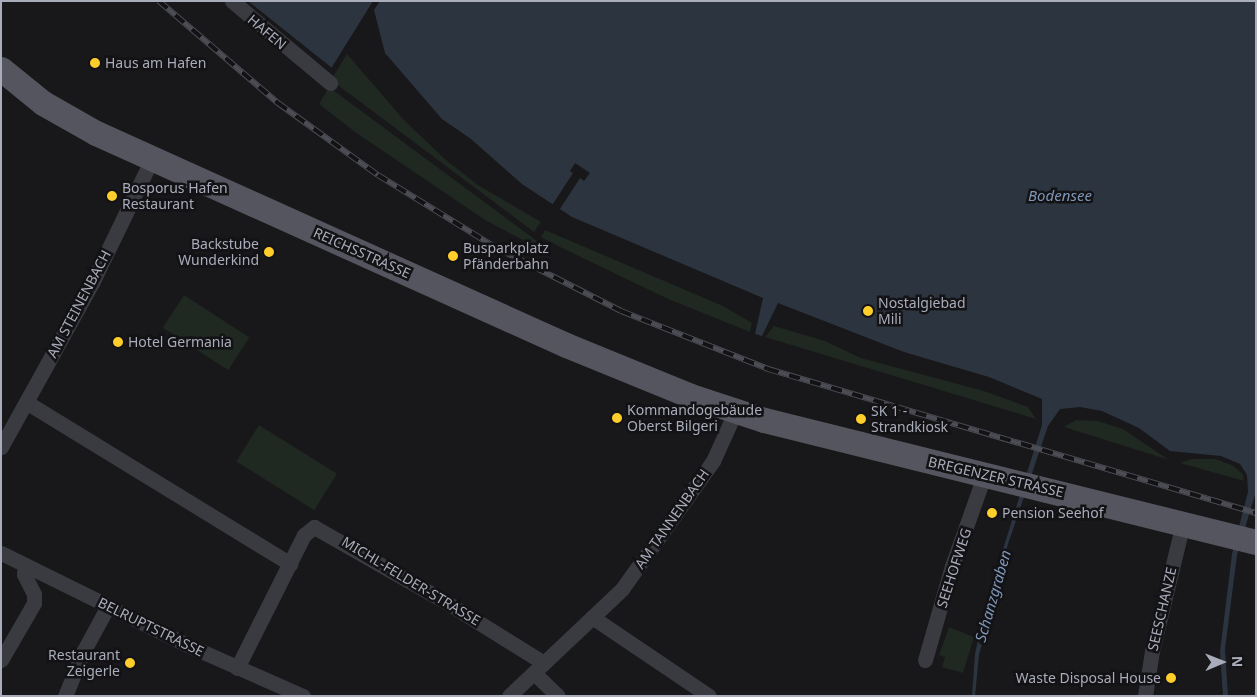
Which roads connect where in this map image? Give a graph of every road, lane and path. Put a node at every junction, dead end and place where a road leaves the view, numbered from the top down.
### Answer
1 (232, 1) edge
2 (1, 69) edge
3 (329, 80) dead end
4 (152, 159) junction
5 (26, 402) junction
6 (736, 410) junction
7 (1, 447) edge
8 (984, 476) junction
9 (1183, 523) junction
10 (1243, 539) edge
11 (1, 553) edge
12 (290, 564) junction
13 (25, 565) junction
14 (108, 606) junction
15 (592, 618) junction
16 (1, 660) edge
17 (925, 660) dead end
18 (236, 668) junction
19 (539, 668) junction
20 (65, 696) edge
21 (303, 696) edge
22 (509, 696) edge
23 (558, 696) edge
24 (709, 696) edge
25 (1145, 696) edge

1 - 3 street, HAFEN
2 - 4 main road, REICHSSTRASSE
4 - 5 street, AM STEINENBACH
4 - 6 main road, REICHSSTRASSE
5 - 7 street, AM STEINENBACH
5 - 12 street
6 - 8 main road, BREGENZER STRASSE
6 - 15 street, AM TANNENBACH
8 - 9 main road, BREGENZER STRASSE
8 - 17 street, SEEHOFWEG
9 - 10 main road, BREGENZER STRASSE
9 - 25 street, SEESCHANZE
11 - 13 street, BELRUPTSTRASSE
12 - 18 street, MICHL-FELDER-STRASSE
12 - 19 street, MICHL-FELDER-STRASSE
13 - 14 street, BELRUPTSTRASSE
13 - 16 street
14 - 18 street, BELRUPTSTRASSE
14 - 20 street
15 - 19 street, AM TANNENBACH
15 - 24 street
18 - 21 street, BELRUPTSTRASSE
19 - 22 street, AM TANNENBACH
19 - 23 street

